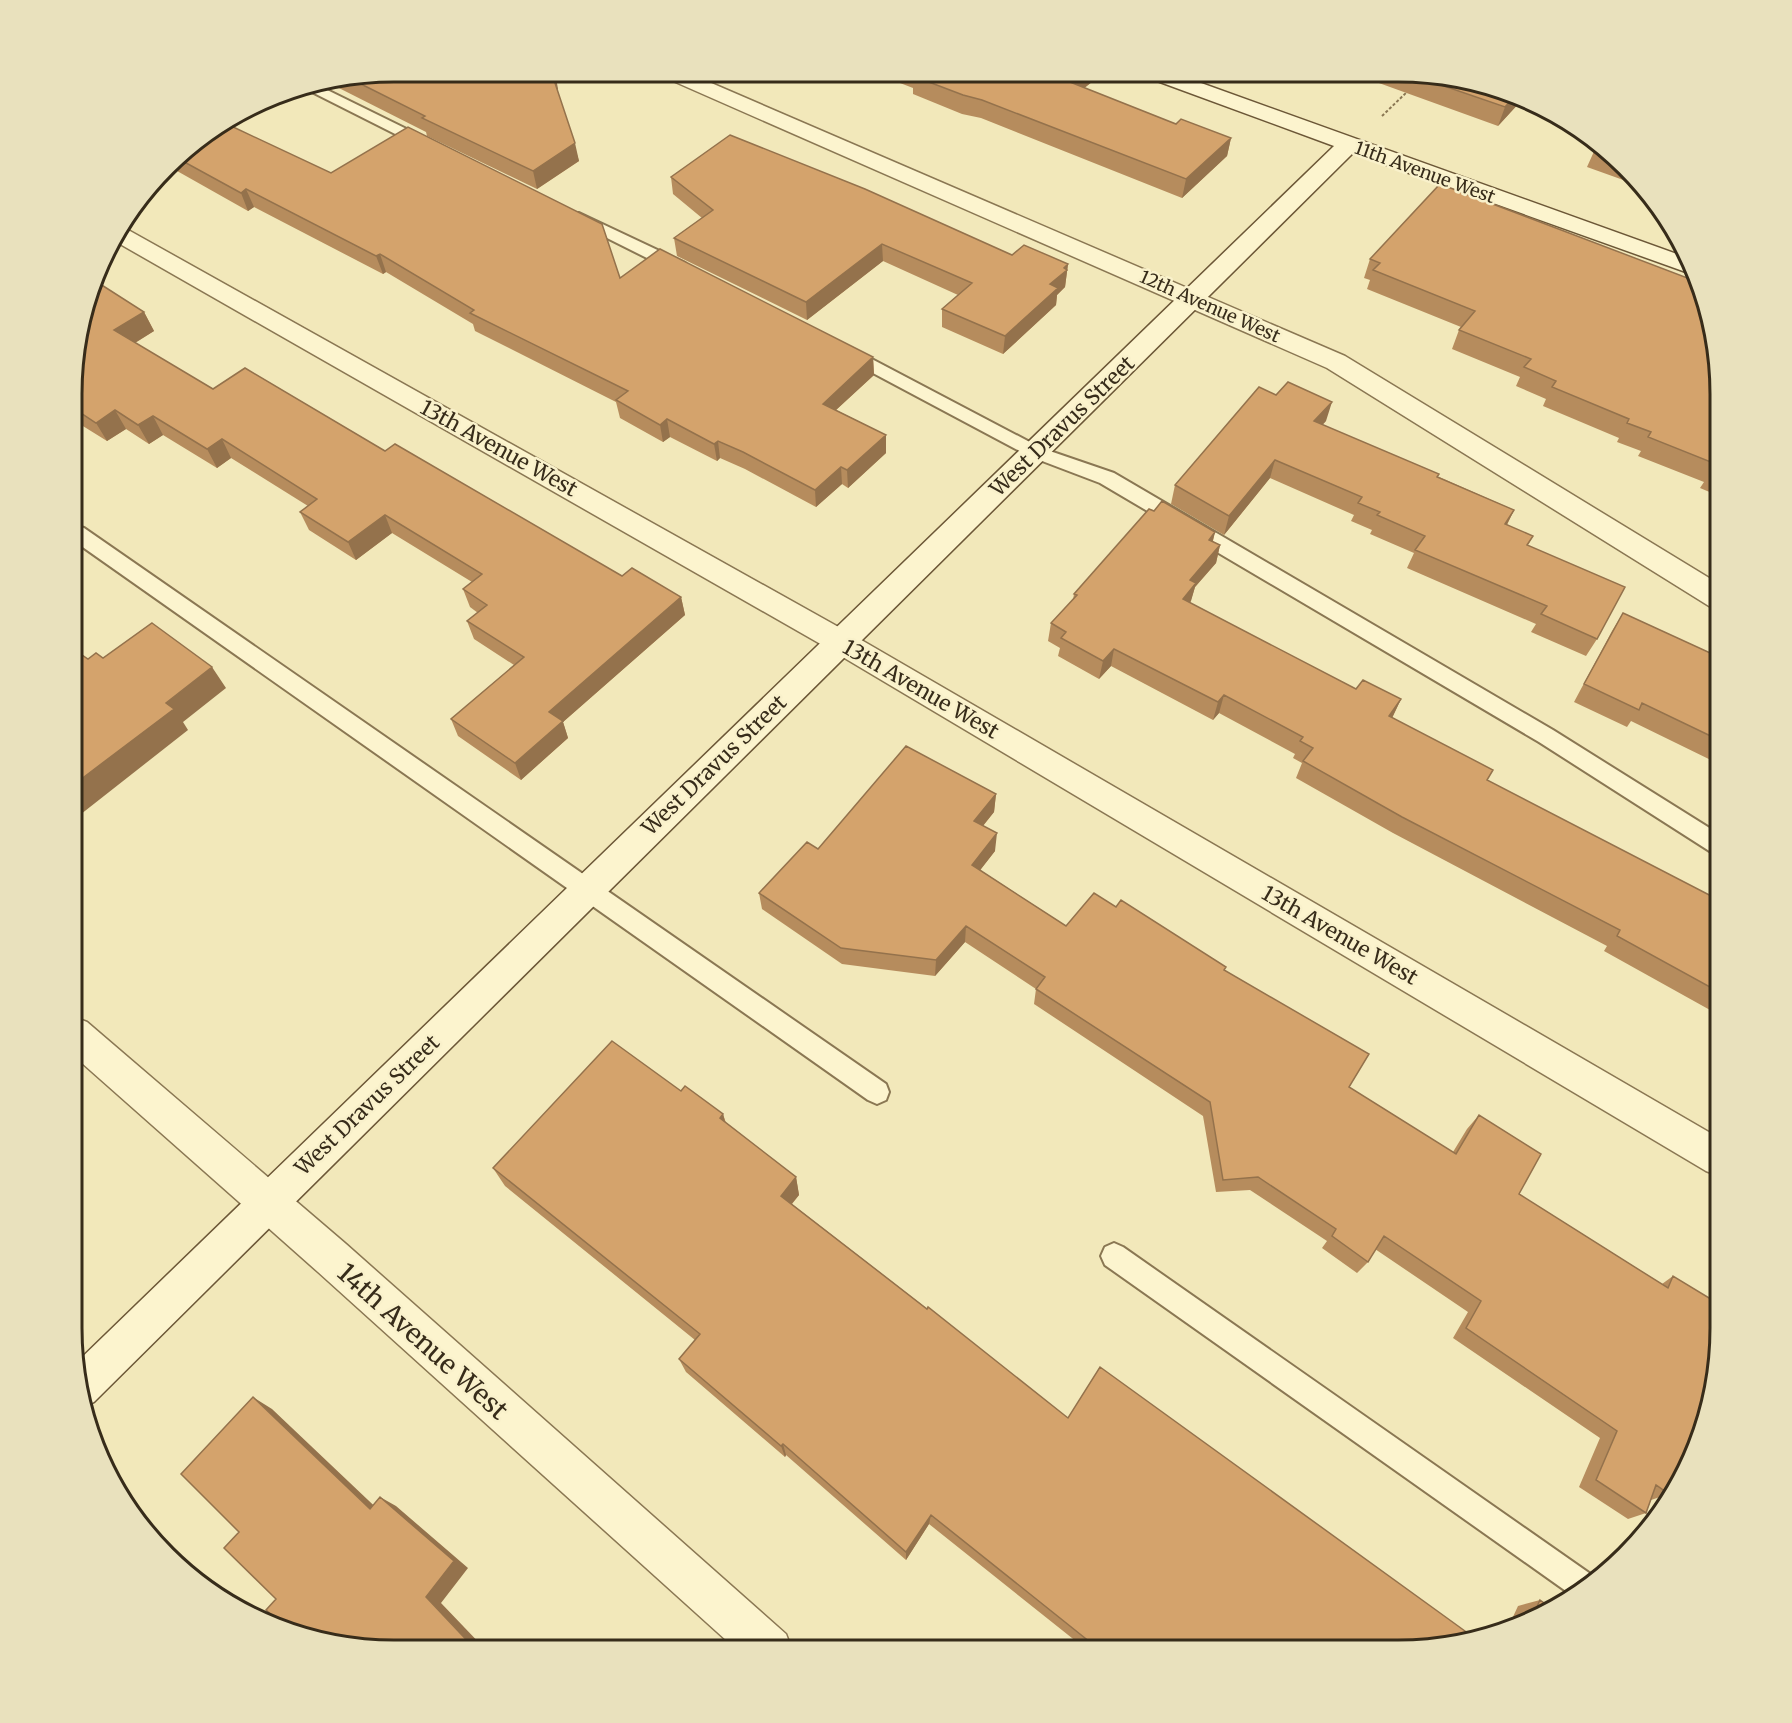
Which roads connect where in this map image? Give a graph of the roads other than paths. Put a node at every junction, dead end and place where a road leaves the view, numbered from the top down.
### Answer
1 (692, 82) edge
2 (1178, 82) edge
3 (319, 91) edge
4 (1350, 144) junction
5 (447, 154) edge
6 (564, 211) edge
7 (125, 237) edge
8 (1681, 264) edge
9 (693, 274) edge
10 (1193, 298) junction
11 (830, 343) edge
12 (1035, 452) junction
13 (82, 536) edge
14 (1710, 592) edge
15 (841, 642) junction
16 (1710, 839) edge
17 (588, 889) junction
18 (82, 1040) edge
19 (877, 1092) dead end
20 (1710, 1153) edge
21 (268, 1202) junction
22 (1114, 1256) dead end
23 (87, 1381) edge
24 (1579, 1582) edge
25 (759, 1640) edge

1 - 10 street, 12th Avenue West
2 - 4 street, 11th Avenue West
3 - 5 lane
4 - 8 street, 11th Avenue West
4 - 10 street, West Dravus Street
6 - 9 lane
7 - 15 street, 13th Avenue West
10 - 12 street, West Dravus Street
10 - 14 street, 12th Avenue West
11 - 12 lane
12 - 15 street, West Dravus Street
12 - 16 lane
13 - 17 lane
15 - 17 street, West Dravus Street
15 - 20 street, 13th Avenue West
17 - 19 lane
17 - 21 street, West Dravus Street
18 - 21 street, 14th Avenue West
21 - 23 street, West Dravus Street
21 - 25 street, 14th Avenue West
22 - 24 lane

